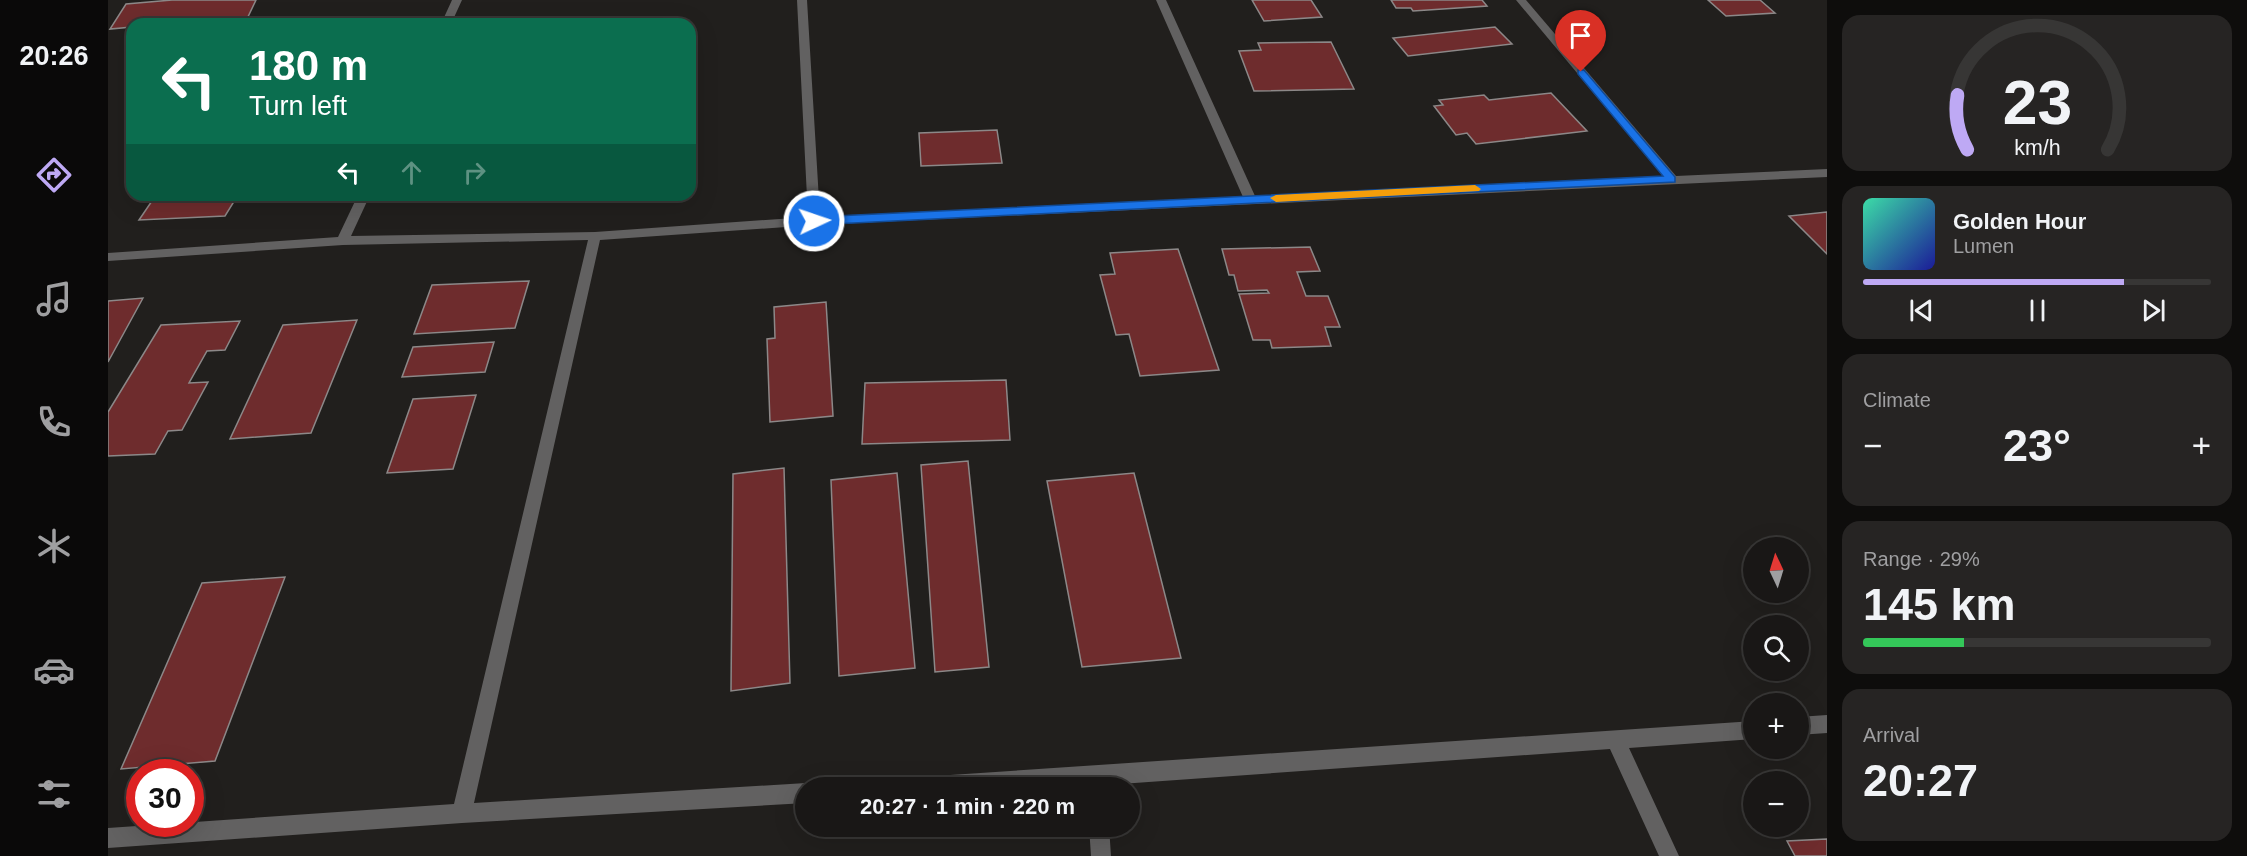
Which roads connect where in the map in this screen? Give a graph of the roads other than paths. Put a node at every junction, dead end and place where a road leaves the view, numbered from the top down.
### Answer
1 (458, 0) edge
2 (802, 0) edge
3 (1161, 0) edge
4 (1521, 0) edge
5 (449, 18) edge
6 (1827, 173) edge
7 (1672, 179) junction
8 (1251, 200) junction
9 (361, 201) edge
10 (814, 221) junction
11 (595, 236) junction
12 (343, 241) junction
13 (108, 256) edge
14 (1827, 724) edge
15 (1809, 725) edge
16 (1743, 731) edge
17 (1615, 739) junction
18 (1140, 778) edge
19 (795, 794) edge
20 (462, 813) junction
21 (1100, 837) edge
22 (108, 838) edge
23 (1101, 856) edge
24 (1669, 856) edge

1 - 5 street
2 - 10 street
3 - 8 street
4 - 7 street
6 - 7 street
7 - 8 street
8 - 10 street
9 - 12 street
10 - 11 street
11 - 12 street
11 - 20 street
12 - 13 street
14 - 15 street
16 - 17 street
17 - 18 street
17 - 24 street
19 - 20 street
20 - 22 street
21 - 23 street

